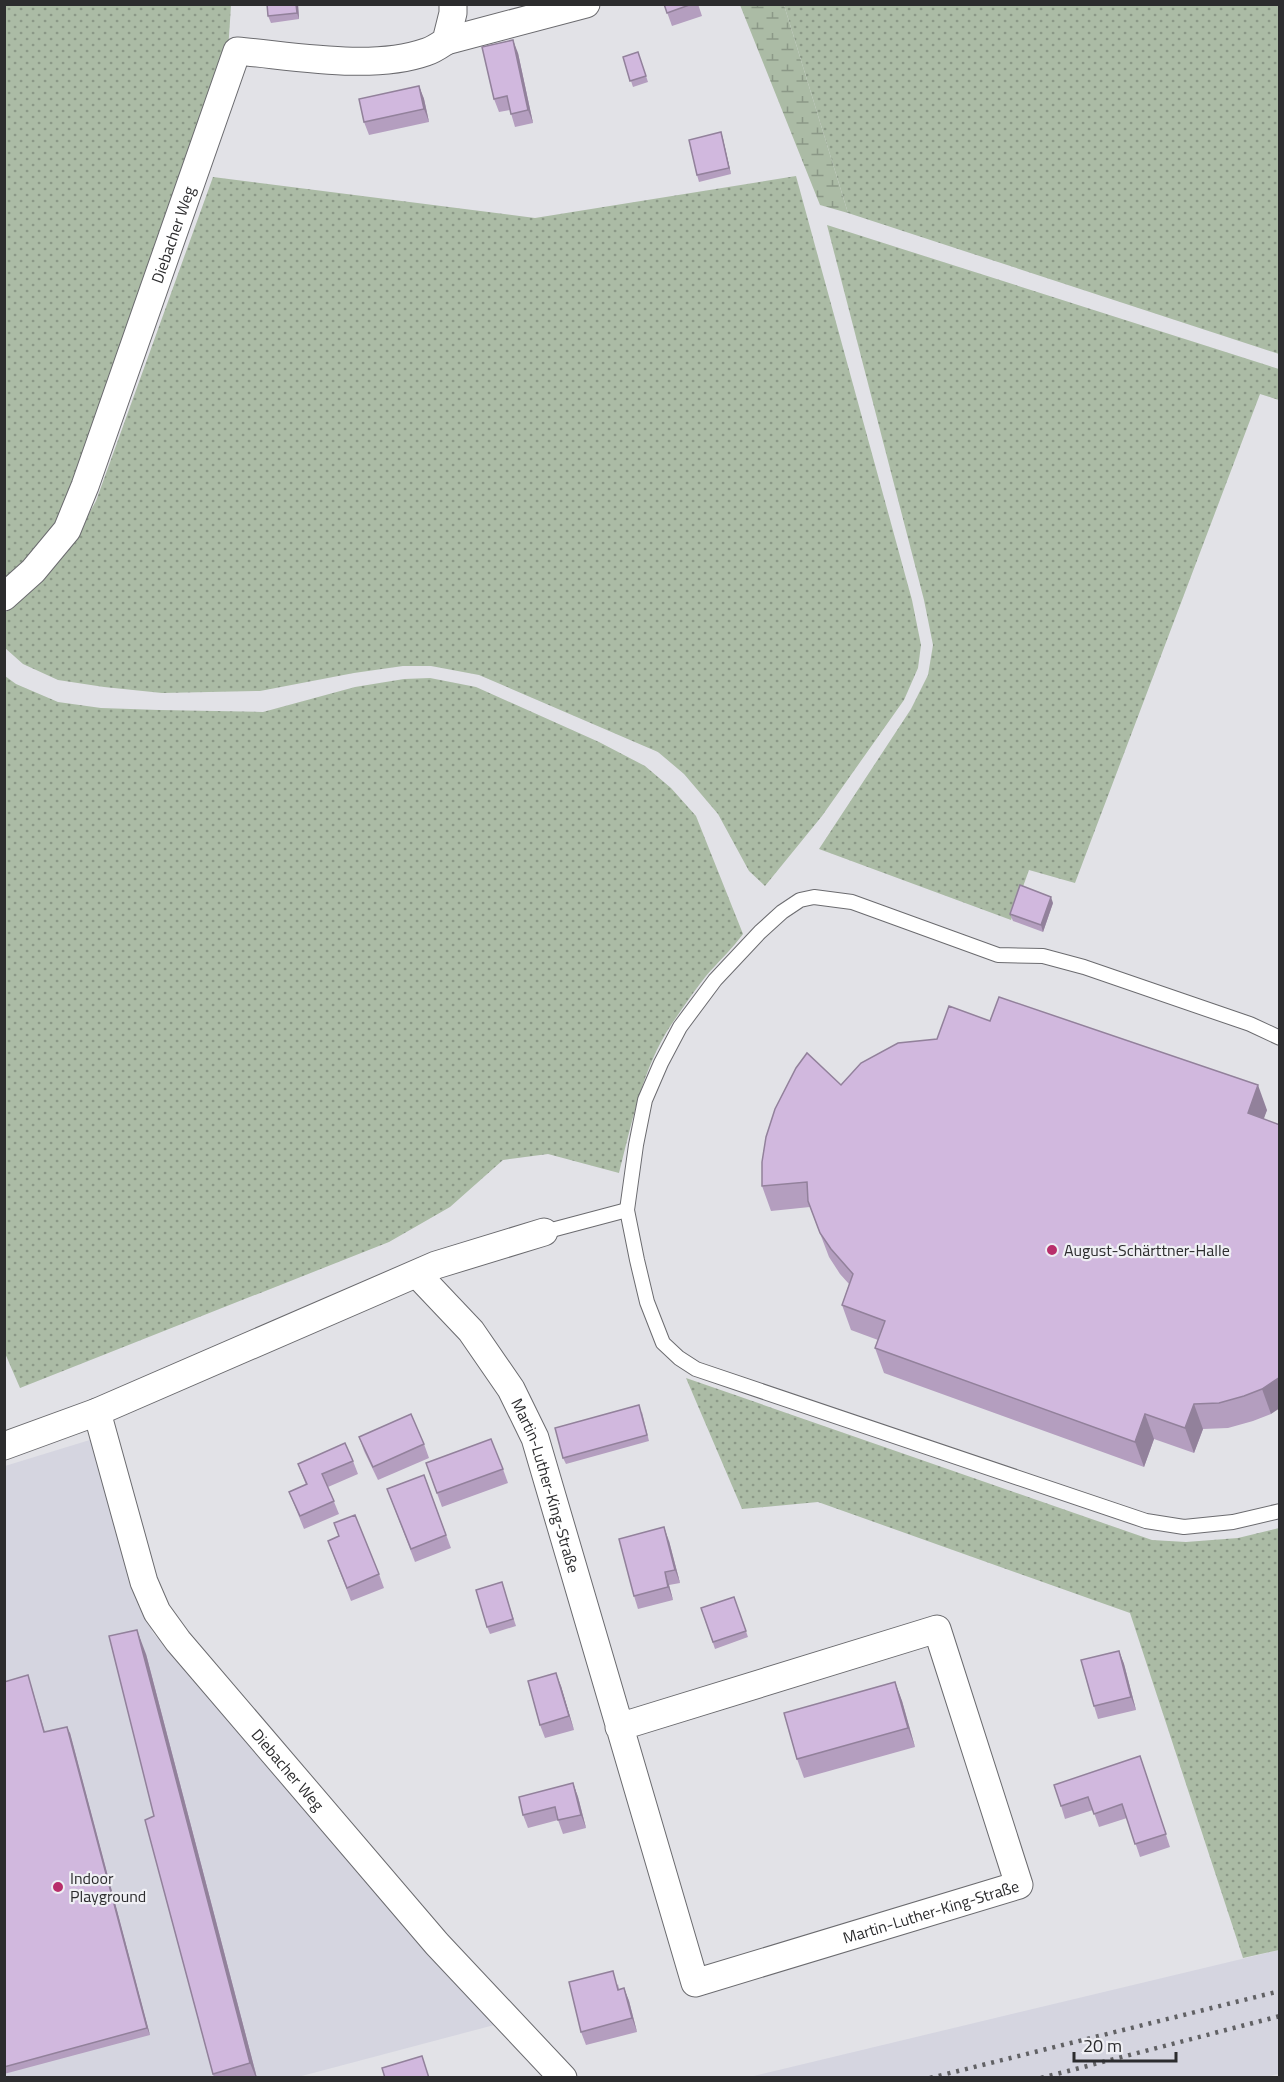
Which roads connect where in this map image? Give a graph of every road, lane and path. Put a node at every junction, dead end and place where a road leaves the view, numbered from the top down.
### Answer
1 (453, 4) edge
2 (586, 4) edge
3 (446, 41) junction
4 (4, 597) edge
5 (1280, 1038) edge
6 (627, 1210) junction
7 (544, 1232) joint
8 (417, 1274) junction
9 (97, 1412) junction
10 (7, 1436) edge
11 (1280, 1511) edge
12 (619, 1727) junction
13 (563, 2078) edge

1 - 3 street
2 - 3 street, Diebacher Weg
3 - 4 street, Diebacher Weg
5 - 6 lane
6 - 7 lane
6 - 11 lane
7 - 8 street
8 - 9 street
8 - 12 street, Martin-Luther-King-Straße
9 - 10 street
9 - 13 street, Diebacher Weg
12 - 12 street, Martin-Luther-King-Straße

